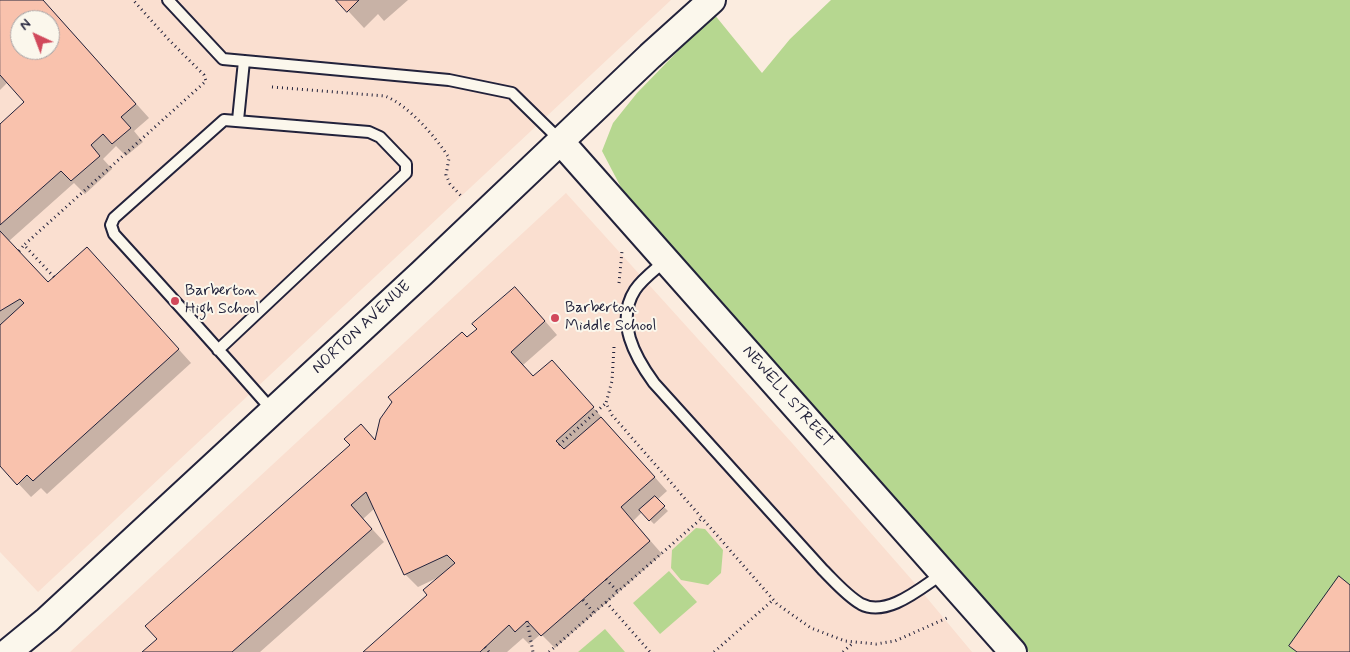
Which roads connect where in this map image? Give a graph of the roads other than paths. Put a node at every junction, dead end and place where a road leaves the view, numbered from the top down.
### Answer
1 (168, 0) edge
2 (712, 0) edge
3 (244, 61) junction
4 (238, 120) junction
5 (561, 142) junction
6 (666, 260) junction
7 (218, 350) junction
8 (273, 411) junction
9 (943, 574) junction
10 (8, 652) edge
11 (1013, 652) edge

1 - 3 lane
2 - 5 main road, NORTON AVENUE
3 - 4 lane
3 - 5 lane
4 - 7 lane
4 - 7 lane
5 - 6 main road, NEWELL STREET
5 - 8 main road, NORTON AVENUE
6 - 9 main road, NEWELL STREET
6 - 9 lane
7 - 8 lane
8 - 10 main road, NORTON AVENUE
9 - 11 main road, NEWELL STREET

